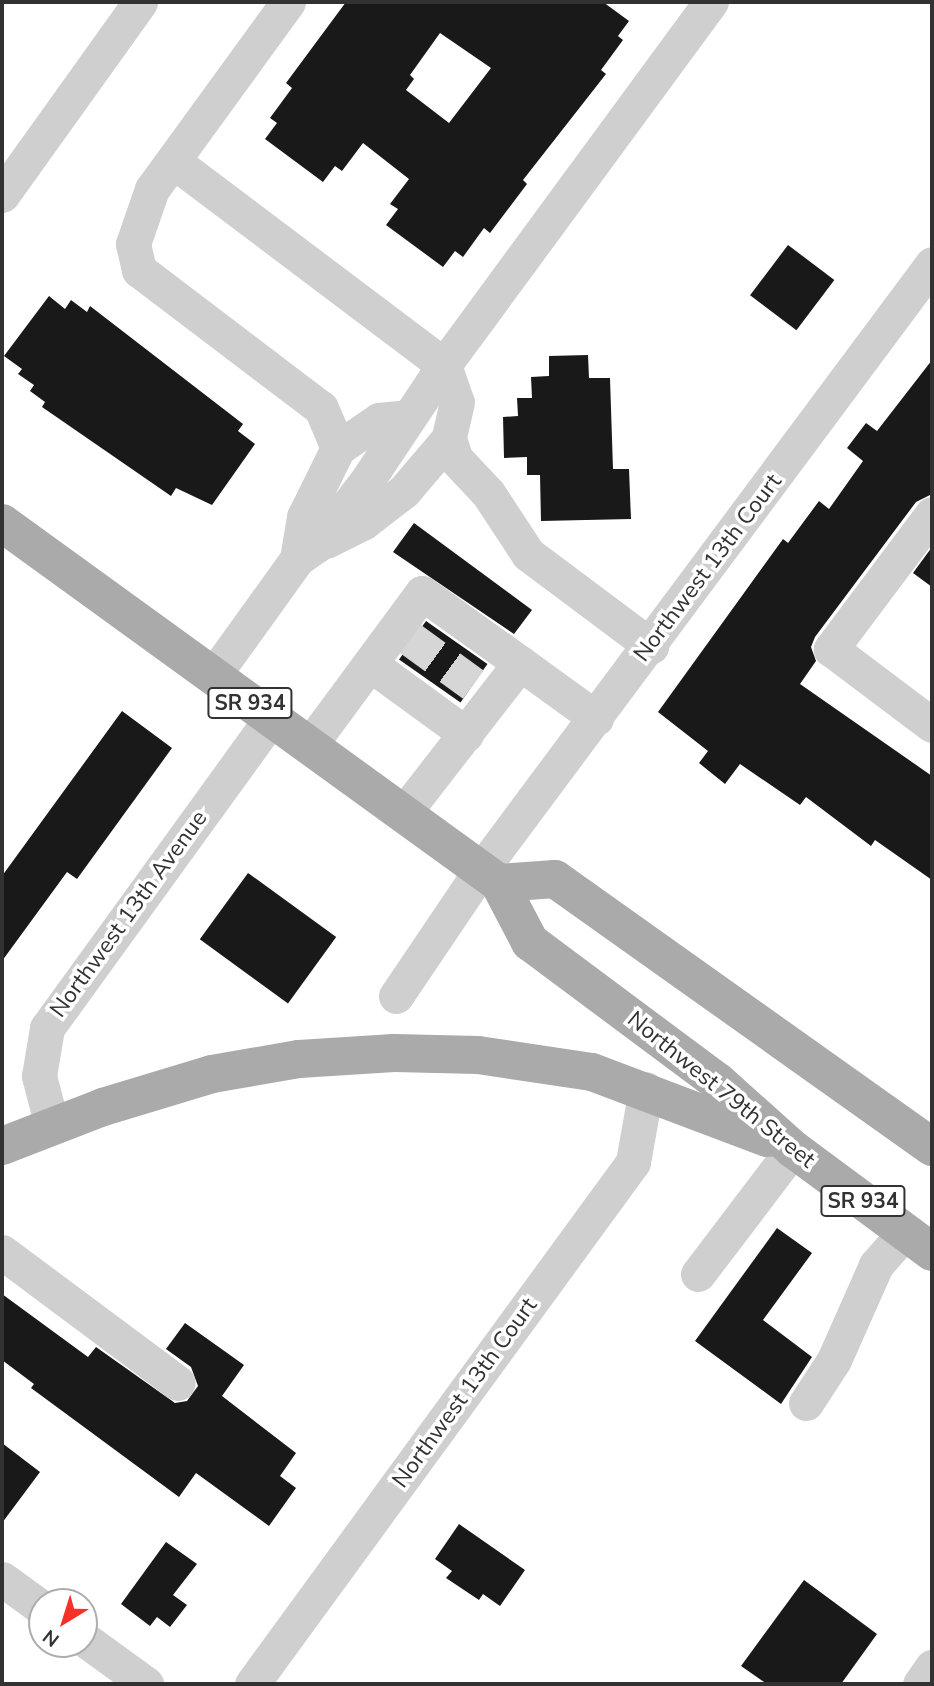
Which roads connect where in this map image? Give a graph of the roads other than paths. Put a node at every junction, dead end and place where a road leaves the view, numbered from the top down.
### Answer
1 (140, 2) edge
2 (288, 2) edge
3 (711, 2) edge
4 (173, 161) junction
5 (2, 195) edge
6 (932, 264) edge
7 (444, 365) junction
8 (409, 417) junction
9 (449, 438) junction
10 (338, 448) junction
11 (932, 514) edge
12 (2, 523) edge
13 (307, 552) junction
14 (651, 646) junction
15 (520, 663) junction
16 (370, 664) junction
17 (212, 676) junction
18 (271, 718) junction
19 (596, 718) junction
20 (932, 725) edge
21 (466, 734) junction
22 (309, 746) junction
23 (403, 814) junction
24 (490, 877) junction
25 (396, 996) dead end
26 (646, 1089) junction
27 (52, 1126) junction
28 (2, 1146) edge
29 (932, 1147) edge
30 (793, 1149) junction
31 (918, 1242) edge
32 (2, 1252) edge
33 (698, 1274) dead end
34 (177, 1383) dead end
35 (806, 1403) dead end
36 (2, 1579) edge
37 (28, 1598) edge
38 (98, 1649) edge
39 (932, 1667) edge
40 (146, 1684) edge
41 (252, 1684) edge
42 (920, 1684) edge

1 - 5 street
2 - 4 street
3 - 7 street
4 - 7 street
4 - 10 street
6 - 14 street, Northwest 13th Court
7 - 8 street
7 - 9 street
8 - 10 street
8 - 13 street
9 - 13 street
9 - 14 street
10 - 13 street
11 - 20 street
12 - 17 main road, Northwest 79th Street / SR 934
13 - 17 street
14 - 19 street, Northwest 13th Court
15 - 16 street
15 - 19 street
15 - 21 street
16 - 21 street
16 - 22 street
17 - 18 main road, Northwest 79th Street / SR 934
18 - 22 main road, Northwest 79th Street / SR 934
18 - 27 street, Northwest 13th Avenue
19 - 24 street, Northwest 13th Court
21 - 23 street
22 - 23 main road, Northwest 79th Street / SR 934
23 - 24 main road, Northwest 79th Street / SR 934
24 - 25 street, Northwest 13th Court
24 - 29 main road
24 - 30 main road, Northwest 79th Street
26 - 27 main road, SR 934
26 - 30 main road, SR 934
26 - 41 street, Northwest 13th Court
27 - 28 main road, SR 934
30 - 31 main road, Northwest 79th Street / SR 934
30 - 33 street
31 - 35 street
32 - 34 street
36 - 37 street
38 - 40 street
39 - 42 street

